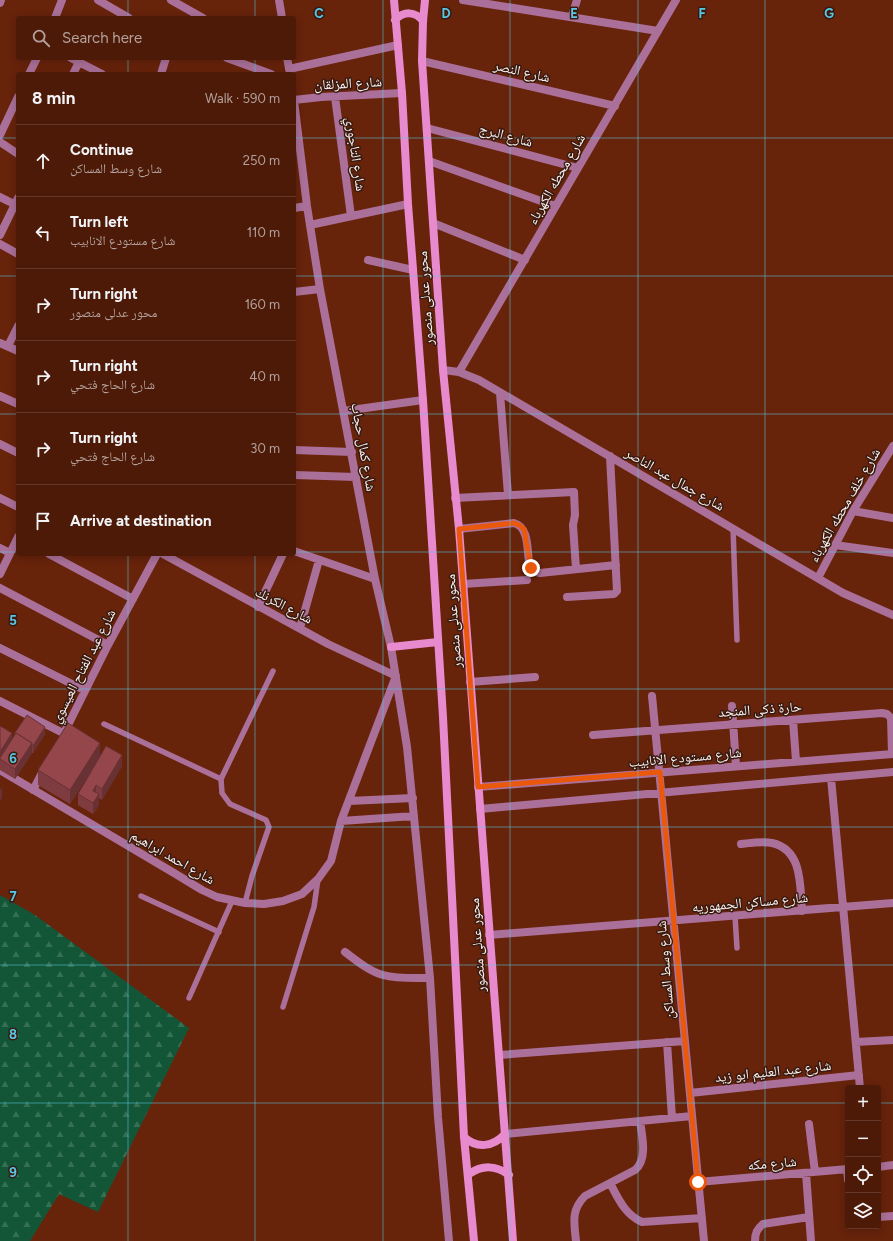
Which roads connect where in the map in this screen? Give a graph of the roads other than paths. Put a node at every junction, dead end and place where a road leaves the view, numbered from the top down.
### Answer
1 (1, 0) edge
2 (62, 0) edge
3 (98, 0) edge
4 (171, 0) edge
5 (279, 0) edge
6 (394, 0) edge
7 (425, 0) edge
8 (463, 0) edge
9 (577, 0) edge
10 (676, 0) edge
11 (0, 3) edge
12 (55, 16) edge
13 (126, 16) edge
14 (199, 16) edge
15 (282, 16) edge
16 (572, 16) junction
17 (395, 20) junction
18 (423, 21) junction
19 (658, 31) junction
20 (398, 45) junction
21 (36, 60) edge
22 (75, 60) edge
23 (165, 60) edge
24 (233, 60) edge
25 (422, 61) junction
26 (289, 66) edge
27 (255, 68) junction
28 (30, 72) edge
29 (73, 72) edge
30 (98, 72) edge
31 (162, 72) edge
32 (250, 72) edge
33 (266, 72) edge
34 (402, 93) junction
35 (334, 97) junction
36 (296, 100) edge
37 (16, 101) edge
38 (615, 106) junction
39 (296, 116) edge
40 (427, 128) junction
41 (0, 135) edge
42 (0, 142) edge
43 (16, 153) edge
44 (429, 161) junction
45 (578, 168) junction
46 (0, 197) edge
47 (16, 203) edge
48 (408, 204) junction
49 (16, 205) edge
50 (307, 206) junction
51 (555, 206) junction
52 (296, 208) edge
53 (351, 216) junction
54 (433, 223) junction
55 (310, 225) junction
56 (0, 236) edge
57 (0, 244) edge
58 (16, 253) edge
59 (368, 260) dead end
60 (525, 260) junction
61 (413, 270) junction
62 (320, 289) junction
63 (296, 292) edge
64 (16, 328) edge
65 (2, 344) edge
66 (16, 350) edge
67 (443, 370) junction
68 (459, 372) junction
69 (500, 393) junction
70 (0, 396) edge
71 (423, 400) junction
72 (16, 403) edge
73 (344, 411) junction
74 (0, 444) edge
75 (893, 446) edge
76 (296, 450) edge
77 (352, 452) junction
78 (16, 453) edge
79 (610, 456) junction
80 (296, 475) edge
81 (356, 477) junction
82 (508, 495) junction
83 (0, 498) edge
84 (456, 498) junction
85 (16, 506) edge
86 (854, 511) junction
87 (893, 518) edge
88 (733, 528) junction
89 (459, 529) junction
90 (16, 542) edge
91 (835, 545) junction
92 (0, 548) edge
93 (893, 552) edge
94 (10, 553) junction
95 (296, 553) edge
96 (53, 556) edge
97 (155, 556) edge
98 (167, 556) edge
99 (282, 556) edge
100 (319, 560) junction
101 (616, 565) junction
102 (576, 569) junction
103 (0, 574) edge
104 (818, 578) junction
105 (375, 579) junction
106 (526, 580) dead end
107 (463, 584) junction
108 (0, 588) edge
109 (567, 597) dead end
110 (133, 599) junction
111 (258, 607) junction
112 (893, 615) edge
113 (300, 628) junction
114 (737, 640) dead end
115 (438, 642) junction
116 (108, 645) junction
117 (391, 647) junction
118 (0, 648) edge
119 (273, 671) dead end
120 (396, 676) junction
121 (535, 677) dead end
122 (470, 682) junction
123 (84, 690) junction
124 (652, 696) dead end
125 (0, 701) edge
126 (732, 706) dead end
127 (793, 720) junction
128 (104, 724) dead end
129 (733, 724) junction
130 (656, 731) junction
131 (593, 735) dead end
132 (893, 754) edge
133 (796, 761) junction
134 (47, 764) edge
135 (736, 766) junction
136 (0, 770) edge
137 (660, 772) junction
138 (893, 772) edge
139 (831, 778) junction
140 (221, 779) junction
141 (478, 787) junction
142 (33, 790) junction
143 (662, 793) junction
144 (413, 798) junction
145 (349, 802) junction
146 (480, 809) junction
147 (414, 816) junction
148 (341, 821) junction
149 (741, 844) dead end
150 (318, 879) junction
151 (140, 896) dead end
152 (232, 901) junction
153 (245, 903) junction
154 (893, 903) edge
155 (843, 907) junction
156 (802, 910) junction
157 (735, 916) junction
158 (674, 921) junction
159 (219, 932) junction
160 (490, 935) junction
161 (737, 948) dead end
162 (345, 952) dead end
163 (430, 978) junction
164 (189, 998) dead end
165 (283, 1007) dead end
166 (893, 1040) edge
167 (685, 1041) junction
168 (667, 1042) junction
169 (856, 1042) junction
170 (499, 1055) junction
171 (859, 1075) junction
172 (860, 1085) edge
173 (690, 1093) junction
174 (692, 1116) junction
175 (672, 1118) junction
176 (640, 1121) junction
177 (809, 1124) dead end
178 (505, 1134) junction
179 (464, 1137) junction
180 (893, 1165) edge
181 (881, 1167) edge
182 (845, 1169) edge
183 (815, 1172) junction
184 (806, 1173) junction
185 (468, 1174) junction
186 (509, 1175) junction
187 (698, 1182) junction
188 (610, 1183) junction
189 (893, 1216) edge
190 (810, 1217) junction
191 (881, 1217) edge
192 (702, 1218) junction
193 (449, 1241) edge
194 (474, 1241) edge
195 (513, 1241) edge
196 (576, 1241) edge
197 (704, 1241) edge
198 (755, 1241) edge
199 (811, 1241) edge

1 - 11 street
2 - 12 street
3 - 13 street
4 - 14 street
5 - 15 street
6 - 17 main road, محور عدلى منصور
7 - 18 main road, محور عدلى منصور
8 - 16 street
9 - 16 street
10 - 19 street, شارع محطه الكهرباء
16 - 19 street
17 - 18 main road
17 - 20 main road, محور عدلى منصور
18 - 25 main road, محور عدلى منصور
19 - 38 street, شارع محطه الكهرباء
20 - 26 street
20 - 34 main road, محور عدلى منصور
21 - 28 street
22 - 29 street
22 - 30 street
23 - 31 street
24 - 27 street
25 - 38 street, شارع النصر
25 - 40 main road, محور عدلى منصور
27 - 32 street
27 - 33 street
34 - 35 street, شارع المزلقان
34 - 48 main road, محور عدلى منصور
35 - 36 street, شارع المزلقان
35 - 53 street, شارع التاجوري
37 - 41 street
38 - 45 street, شارع محطه الكهرباء
39 - 50 street, شارع كمال حجاب
40 - 44 main road, محور عدلى منصور
40 - 45 street, شارع البرج
42 - 43 street
44 - 51 street
44 - 54 main road, محور عدلى منصور
45 - 51 street, شارع محطه الكهرباء
46 - 47 street
48 - 53 street
48 - 61 main road, محور عدلى منصور
49 - 56 street
50 - 52 street
50 - 55 street, شارع كمال حجاب
51 - 60 street, شارع محطه الكهرباء
53 - 55 street
54 - 60 street
54 - 67 main road, محور عدلى منصور
55 - 62 street, شارع كمال حجاب
57 - 58 street
59 - 61 street
60 - 68 street, شارع محطه الكهرباء
61 - 71 main road, محور عدلى منصور
62 - 63 street
62 - 73 street, شارع كمال حجاب
64 - 65 street
65 - 66 street
67 - 68 street, شارع جمال عبد الناصر
67 - 84 main road, محور عدلى منصور
68 - 69 street, شارع جمال عبد الناصر
69 - 79 street, شارع جمال عبد الناصر
69 - 82 street
70 - 72 street
71 - 73 street
71 - 115 main road, محور عدلى منصور
73 - 77 street, شارع كمال حجاب
74 - 78 street
75 - 86 street, شارع خلف محطه الكهرباء
76 - 77 street
77 - 81 street, شارع كمال حجاب
79 - 88 street, شارع جمال عبد الناصر
79 - 101 street
80 - 81 street
81 - 105 street, شارع كمال حجاب
82 - 84 street
82 - 102 street
83 - 85 street
84 - 89 main road, محور عدلى منصور
86 - 87 street
86 - 91 street, شارع خلف محطه الكهرباء
88 - 104 street, شارع جمال عبد الناصر
88 - 114 lane
89 - 102 street
89 - 107 main road, محور عدلى منصور
90 - 94 street
91 - 93 street
91 - 104 street, شارع خلف محطه الكهرباء
92 - 94 street
94 - 103 street
95 - 100 street
96 - 110 street
97 - 110 street, شارع عبد الفتاح العيسوي
98 - 111 street, شارع الكرنك
99 - 111 street
100 - 105 street
100 - 113 street
101 - 102 street
101 - 109 street
104 - 112 street, شارع جمال عبد الناصر
105 - 117 street, شارع كمال حجاب
106 - 107 street
107 - 122 main road, محور عدلى منصور
108 - 116 street
110 - 116 street, شارع عبد الفتاح العيسوي
111 - 113 street, شارع الكرنك
113 - 120 street, شارع الكرنك
115 - 117 main road
115 - 179 main road, محور عدلى منصور
116 - 123 street, شارع عبد الفتاح العيسوي
117 - 120 street, شارع كمال حجاب
118 - 123 street
119 - 140 lane
120 - 144 street, شارع كمال حجاب
120 - 145 street, شارع احمد ابراهيم
121 - 122 street
122 - 141 main road, محور عدلى منصور
123 - 125 street, شارع عبد الفتاح العيسوي
124 - 130 street, شارع وسط المساكن
126 - 129 street
127 - 129 street, حارة ذكى المنجد
127 - 132 street, حارة ذكى المنجد
127 - 133 street
128 - 140 lane
129 - 130 street, حارة ذكى المنجد
129 - 135 street
130 - 131 street, حارة ذكى المنجد
130 - 137 street, شارع وسط المساكن
132 - 133 street, شارع مستودع الانابيب
133 - 135 street, شارع مستودع الانابيب
134 - 142 street
135 - 137 street, شارع مستودع الانابيب
136 - 142 street, شارع احمد ابراهيم
137 - 141 street, شارع مستودع الانابيب
137 - 143 street, شارع وسط المساكن
138 - 139 street
139 - 143 street
139 - 155 street
140 - 153 lane
141 - 146 main road, محور عدلى منصور
142 - 152 street, شارع احمد ابراهيم
143 - 146 street
143 - 158 street, شارع وسط المساكن
144 - 145 street
144 - 147 street, شارع كمال حجاب
145 - 148 street, شارع احمد ابراهيم
146 - 160 main road, محور عدلى منصور
147 - 148 street
147 - 163 street, شارع كمال حجاب
148 - 150 street, شارع احمد ابراهيم
149 - 156 street
150 - 153 street, شارع احمد ابراهيم
150 - 165 lane
151 - 159 lane
152 - 153 street, شارع احمد ابراهيم
152 - 159 lane
154 - 155 street, شارع مساكن الجمهوريه
155 - 156 street, شارع مساكن الجمهوريه
155 - 169 street
156 - 157 street, شارع مساكن الجمهوريه
157 - 158 street, شارع مساكن الجمهوريه
157 - 161 lane
158 - 160 street, شارع مساكن الجمهوريه
158 - 167 street, شارع وسط المساكن
159 - 164 lane
160 - 170 main road, محور عدلى منصور
162 - 163 street
163 - 193 street, شارع كمال حجاب
166 - 169 street
167 - 168 street
167 - 173 street, شارع وسط المساكن
168 - 170 street
168 - 175 street
169 - 171 street
170 - 178 main road, محور عدلى منصور
171 - 172 street
171 - 173 street, شارع عبد العليم ابو زيد
173 - 174 street, شارع وسط المساكن
174 - 175 street
174 - 187 street, شارع وسط المساكن
175 - 176 street
176 - 178 street
176 - 188 street
177 - 183 street
178 - 179 main road
178 - 186 main road, محور عدلى منصور
179 - 185 main road, محور عدلى منصور
180 - 181 street
182 - 183 street, شارع مكه
183 - 184 street, شارع مكه
184 - 187 street, شارع مكه
184 - 190 street
185 - 186 main road
185 - 194 main road, محور عدلى منصور
186 - 195 main road, محور عدلى منصور
187 - 192 street, شارع وسط المساكن
188 - 192 street
188 - 196 street
189 - 191 street
190 - 198 street
190 - 199 street
192 - 197 street, شارع وسط المساكن

